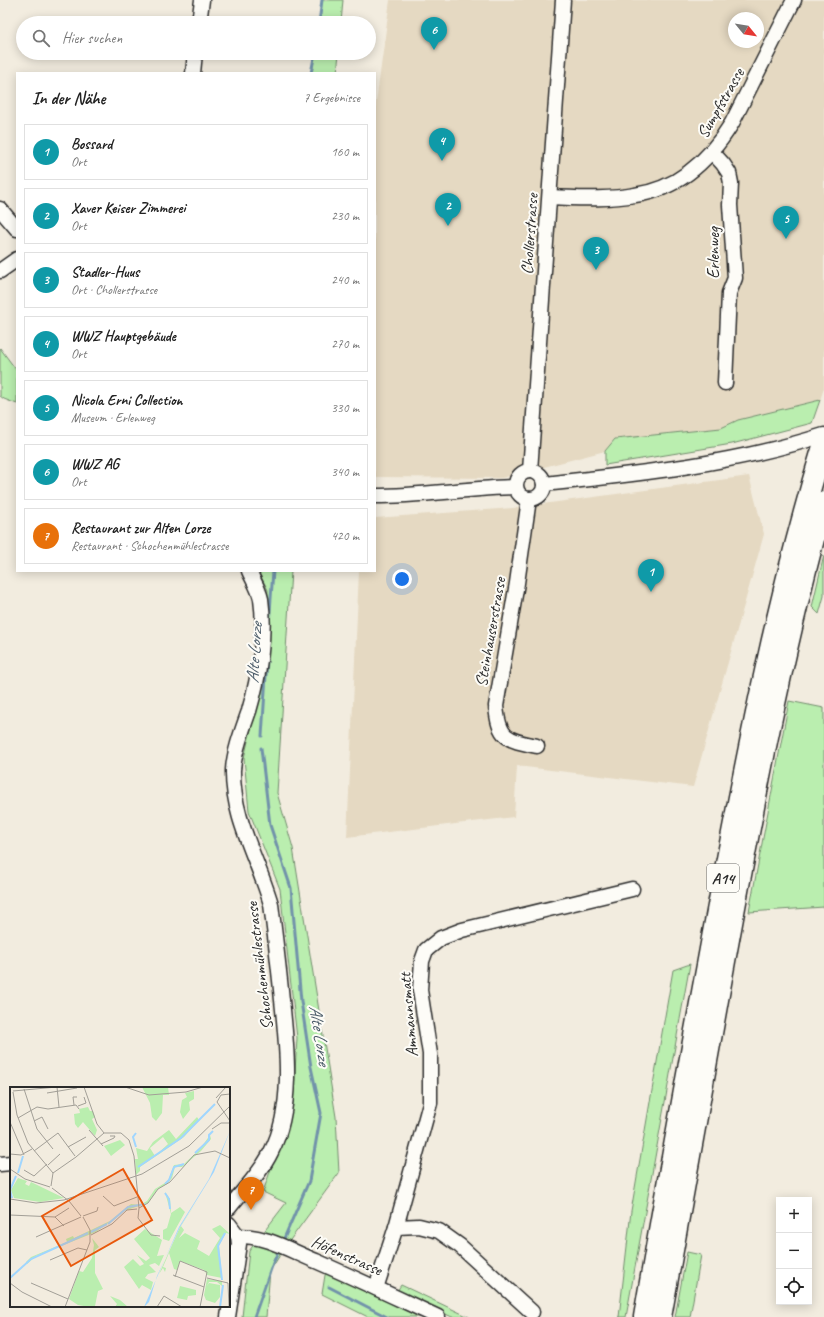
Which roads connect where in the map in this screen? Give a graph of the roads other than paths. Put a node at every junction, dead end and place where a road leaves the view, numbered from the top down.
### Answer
1 (202, 0) edge
2 (563, 0) edge
3 (794, 0) edge
4 (200, 16) edge
5 (195, 60) edge
6 (193, 72) edge
7 (712, 152) junction
8 (550, 197) junction
9 (0, 209) edge
10 (16, 228) edge
11 (16, 260) edge
12 (0, 272) edge
13 (725, 383) dead end
14 (824, 435) edge
15 (824, 443) edge
16 (530, 471) junction
17 (544, 484) junction
18 (516, 487) junction
19 (376, 496) edge
20 (529, 499) junction
21 (824, 502) edge
22 (249, 572) edge
23 (537, 746) dead end
24 (632, 889) dead end
25 (10, 1163) edge
26 (0, 1164) edge
27 (230, 1207) edge
28 (230, 1225) edge
29 (396, 1227) junction
30 (238, 1236) junction
31 (376, 1288) junction
32 (230, 1304) edge
33 (230, 1307) edge
34 (532, 1312) dead end
35 (228, 1317) edge
36 (438, 1317) edge
37 (644, 1317) edge
38 (661, 1317) edge

1 - 4 street
2 - 8 street, Chollerstrasse
3 - 7 street, Sumpfstrasse
5 - 6 street
7 - 8 street, Sumpfstrasse
7 - 13 street, Erlenweg
8 - 16 street, Chollerstrasse
9 - 10 street
11 - 12 street
14 - 17 street
15 - 37 highway, A14
16 - 17 street
16 - 18 street
17 - 20 street
18 - 19 street
18 - 20 street
20 - 23 street, Steinhauserstrasse
21 - 38 highway, A14
22 - 27 street, Schochenmühlestrasse
24 - 29 street, Ammannsmatt
25 - 26 street
28 - 30 street
29 - 31 street, Ammannsmatt
29 - 34 street
30 - 31 street, Höfenstrasse
30 - 32 street
31 - 36 street, Höfenstrasse
33 - 35 street

